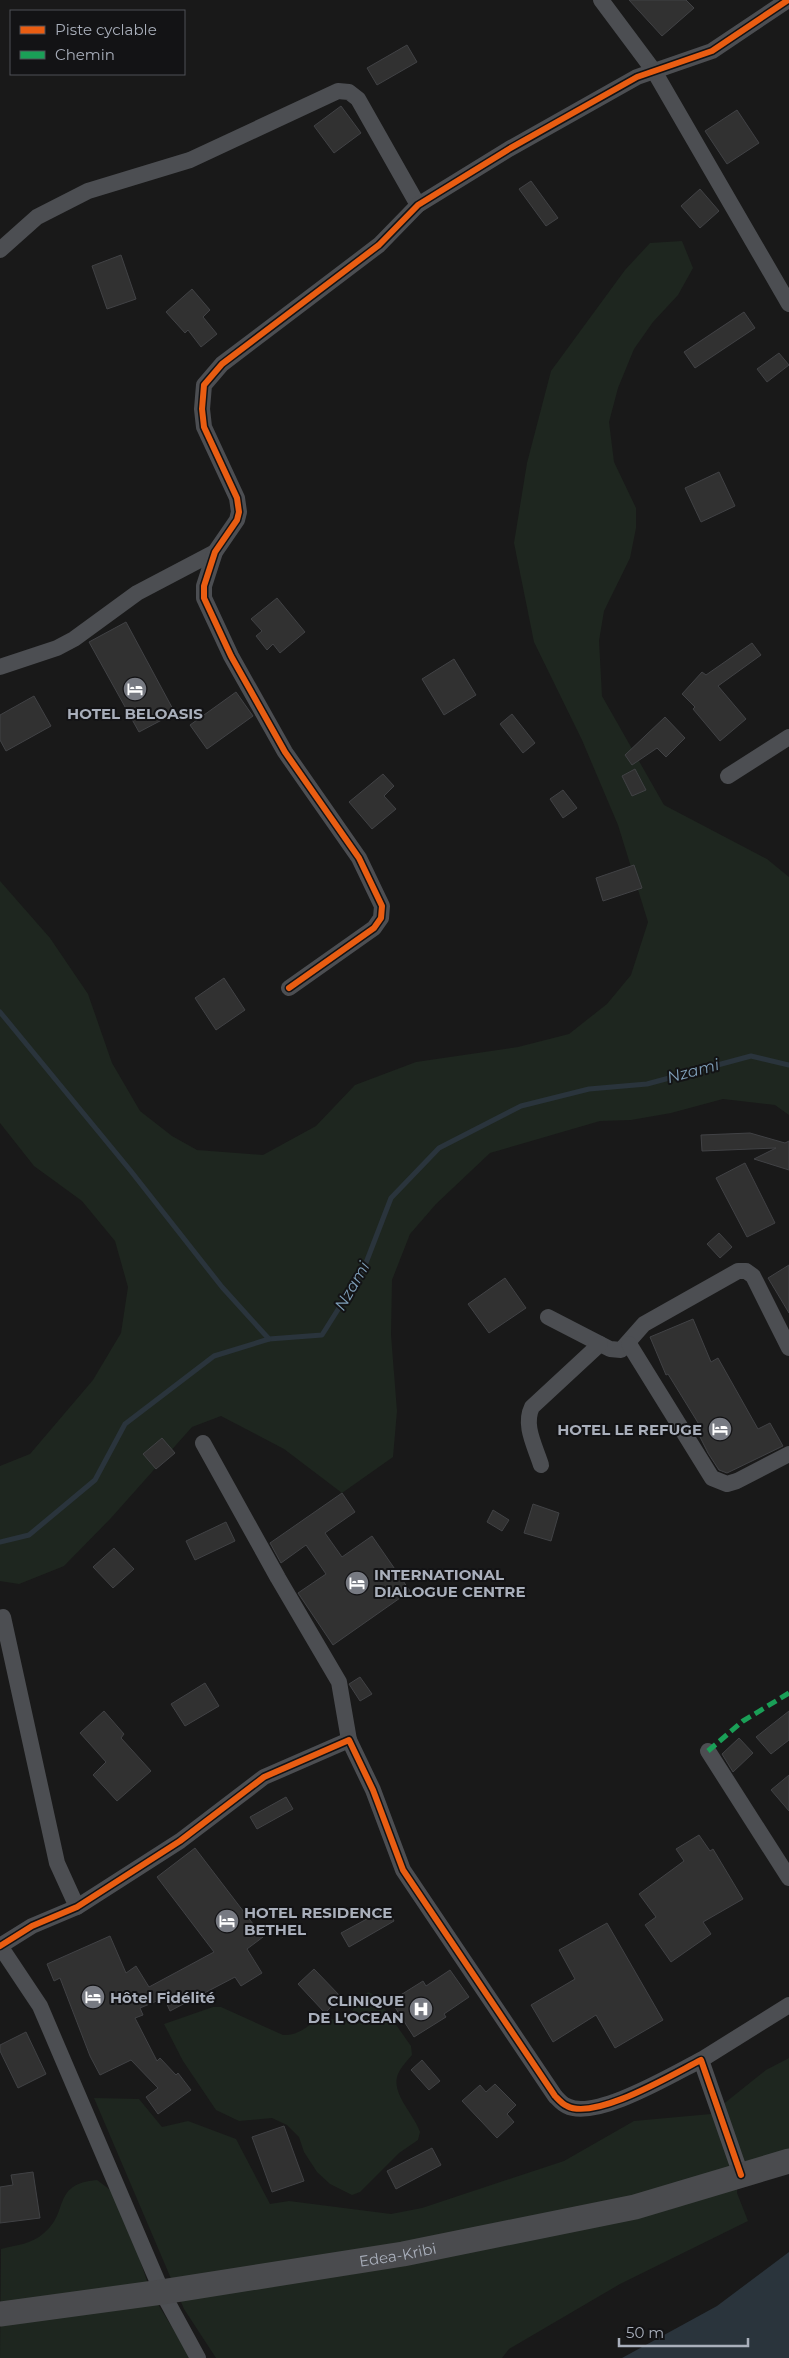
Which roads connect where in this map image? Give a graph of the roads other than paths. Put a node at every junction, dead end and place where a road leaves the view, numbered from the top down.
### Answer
1 (601, 0) edge
2 (788, 0) edge
3 (654, 71) junction
4 (418, 205) junction
5 (0, 250) edge
6 (789, 304) edge
7 (215, 552) junction
8 (0, 667) edge
9 (789, 737) edge
10 (728, 776) dead end
11 (290, 988) dead end
12 (548, 1317) dead end
13 (600, 1344) junction
14 (629, 1344) junction
15 (789, 1348) edge
16 (203, 1443) dead end
17 (789, 1454) edge
18 (541, 1464) dead end
19 (3, 1617) dead end
20 (349, 1740) junction
21 (708, 1750) dead end
22 (789, 1878) edge
23 (77, 1907) junction
24 (0, 1946) edge
25 (789, 2005) edge
26 (701, 2060) junction
27 (789, 2161) edge
28 (741, 2175) junction
29 (162, 2292) junction
30 (0, 2314) edge
31 (198, 2358) edge

1 - 3 street
2 - 3 street
3 - 4 street
3 - 6 street
4 - 5 street
4 - 7 street
7 - 8 street
7 - 11 street
9 - 10 street
12 - 13 street
13 - 14 street
13 - 18 street
14 - 15 street
14 - 17 street
16 - 20 street
19 - 23 street
20 - 23 street
20 - 26 street
21 - 22 street
23 - 24 street
24 - 29 street
25 - 26 street
26 - 28 street
27 - 28 highway, Edea-Kribi
28 - 29 highway, Edea-Kribi
29 - 30 highway, Edea-Kribi
29 - 31 street

